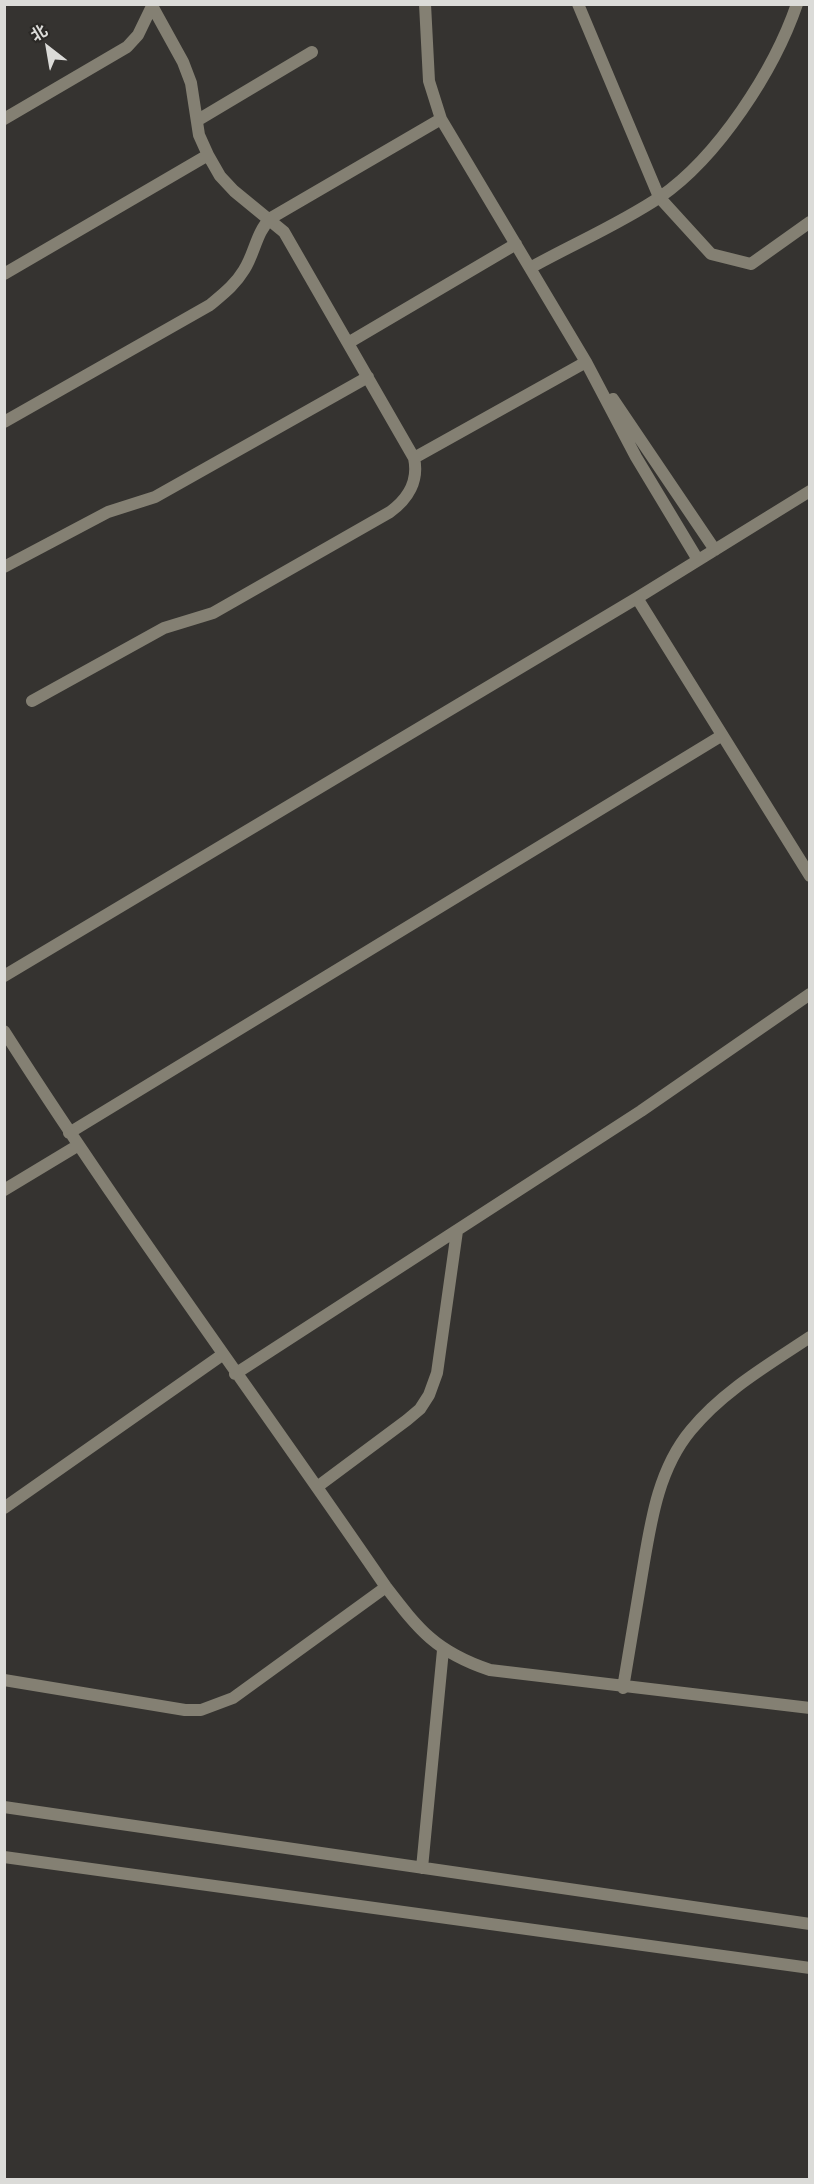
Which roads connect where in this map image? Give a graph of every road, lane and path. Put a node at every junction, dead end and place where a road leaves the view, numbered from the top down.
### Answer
1 (425, 4) edge
2 (578, 4) edge
3 (797, 4) edge
4 (152, 5) edge
5 (312, 52) dead end
6 (4, 119) edge
7 (441, 119) junction
8 (198, 120) junction
9 (208, 155) junction
10 (659, 197) junction
11 (271, 218) junction
12 (810, 222) edge
13 (516, 244) junction
14 (531, 268) junction
15 (4, 274) edge
16 (348, 343) junction
17 (586, 362) junction
18 (368, 377) junction
19 (4, 422) edge
20 (414, 458) junction
21 (810, 491) edge
22 (715, 550) junction
23 (698, 560) junction
24 (4, 567) edge
25 (637, 598) junction
26 (32, 701) dead end
27 (721, 736) junction
28 (810, 876) edge
29 (4, 976) edge
30 (810, 994) edge
31 (4, 1031) edge
32 (69, 1133) junction
33 (77, 1146) junction
34 (4, 1190) edge
35 (457, 1231) junction
36 (810, 1337) edge
37 (222, 1355) junction
38 (235, 1374) junction
39 (317, 1487) junction
40 (4, 1508) edge
41 (386, 1587) junction
42 (443, 1650) junction
43 (4, 1680) edge
44 (623, 1688) junction
45 (810, 1708) edge
46 (4, 1807) edge
47 (4, 1857) edge
48 (422, 1868) junction
49 (810, 1924) edge
50 (810, 1968) edge

1 - 7 street
2 - 10 street
3 - 10 street
4 - 6 street
4 - 8 street
5 - 8 street
7 - 11 street
7 - 13 street
8 - 9 street
9 - 11 street
9 - 15 street
10 - 12 street
10 - 14 street
11 - 16 street
11 - 19 street
13 - 14 street
13 - 16 street
14 - 17 street
16 - 18 street
17 - 20 street
17 - 22 street
17 - 23 street
18 - 20 street
18 - 24 street
20 - 26 street
21 - 22 street
22 - 23 street
23 - 25 street
25 - 27 street
25 - 29 street
27 - 28 street
27 - 32 street
30 - 35 street
31 - 32 street
32 - 33 street
33 - 34 street
33 - 37 street
35 - 38 street
35 - 39 street
36 - 44 street
37 - 38 street
37 - 40 street
38 - 39 street
39 - 41 street
41 - 42 street
41 - 43 street
42 - 44 street
42 - 48 street
44 - 45 street
46 - 48 street
47 - 50 street
48 - 49 street

